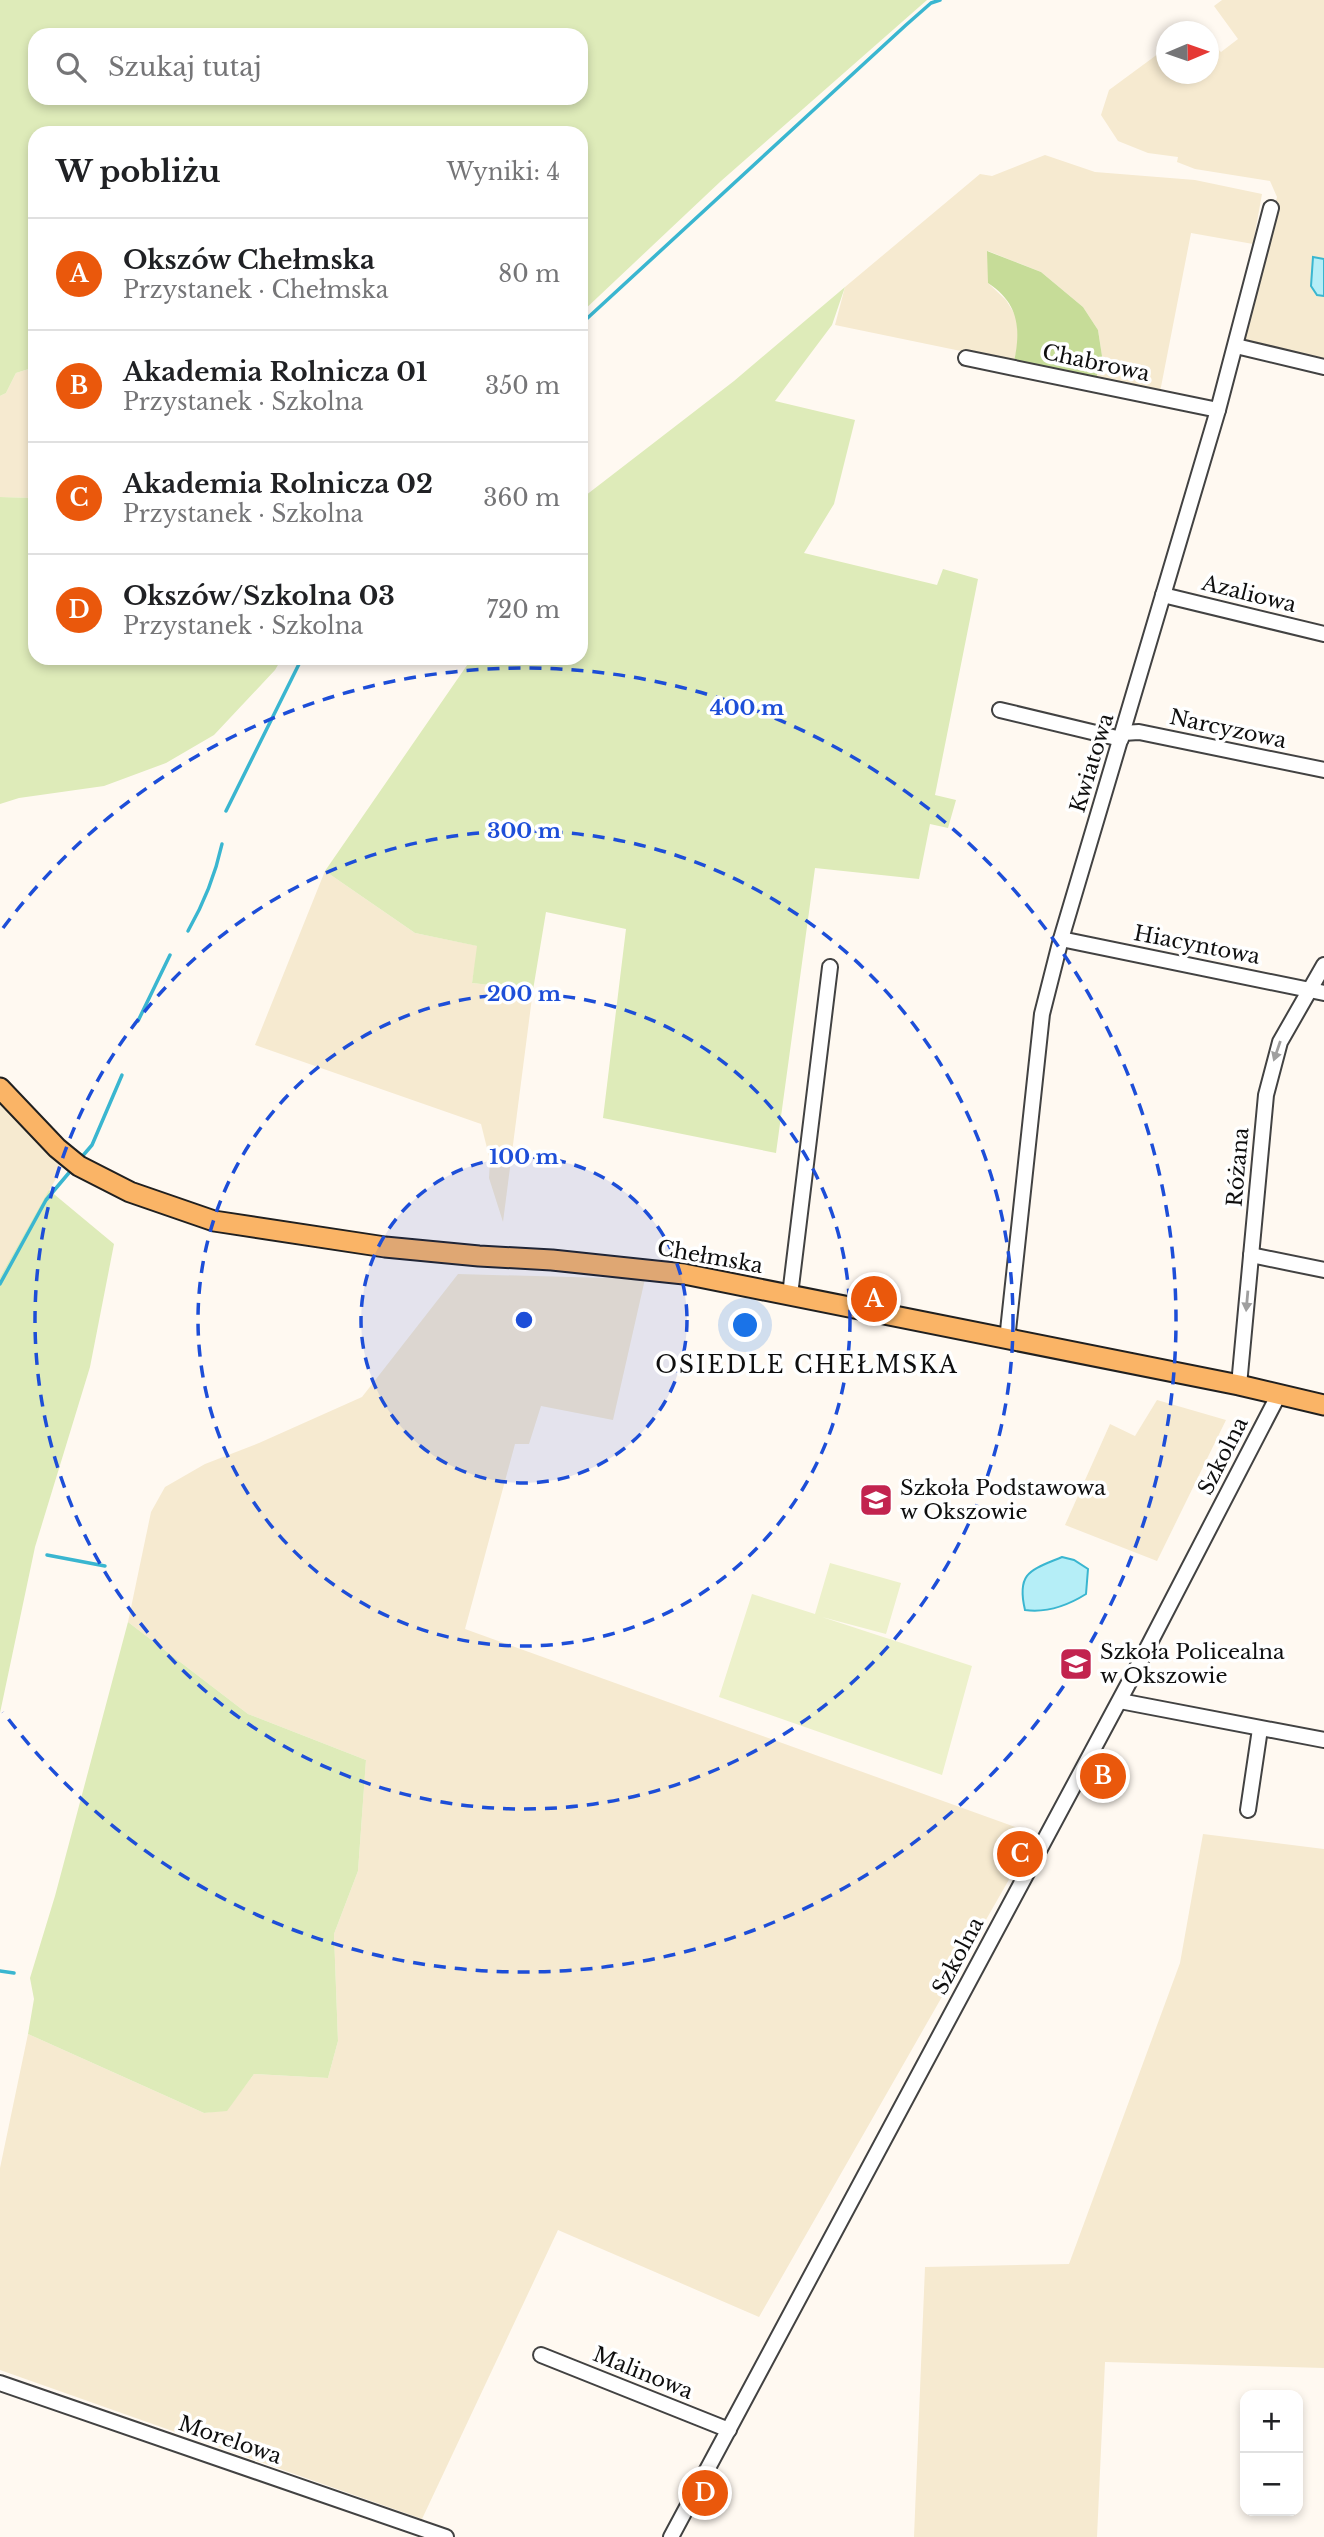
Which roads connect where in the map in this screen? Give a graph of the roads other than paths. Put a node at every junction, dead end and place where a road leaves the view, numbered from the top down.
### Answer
1 (1271, 208) dead end
2 (1236, 346) junction
3 (966, 358) dead end
4 (1324, 367) edge
5 (1218, 410) junction
6 (1163, 595) junction
7 (1324, 634) edge
8 (1000, 710) dead end
9 (1122, 736) junction
10 (1324, 770) edge
11 (1060, 939) junction
12 (1324, 965) edge
13 (830, 967) dead end
14 (1308, 990) junction
15 (1324, 993) edge
16 (0, 1088) edge
17 (1251, 1255) junction
18 (1324, 1270) edge
19 (790, 1295) junction
20 (1007, 1340) junction
21 (1239, 1385) junction
22 (1279, 1394) junction
23 (1324, 1405) edge
24 (1120, 1701) junction
25 (1260, 1729) junction
26 (1324, 1740) edge
27 (1248, 1810) dead end
28 (541, 2355) dead end
29 (0, 2383) edge
30 (729, 2430) junction
31 (446, 2537) edge
32 (671, 2537) edge

1 - 2 street, Kwiatowa
2 - 4 street
2 - 5 street, Kwiatowa
3 - 5 street, Chabrowa
5 - 6 street, Kwiatowa
6 - 7 street, Azaliowa
6 - 9 street, Kwiatowa
8 - 9 street, Narcyzowa
9 - 10 street, Narcyzowa
9 - 11 street, Kwiatowa
11 - 14 street, Hiacyntowa
11 - 20 street, Kwiatowa
12 - 14 street, Różana
13 - 19 street
14 - 15 street, Hiacyntowa
14 -> 17 street, Różana
16 - 19 main road, Chełmska
17 - 18 street
17 -> 21 street, Różana
19 - 20 main road, Chełmska
20 - 21 main road, Chełmska
21 - 22 main road, Chełmska
22 - 23 main road, Chełmska
22 - 24 street, Szkolna
24 - 25 street
24 - 30 street, Szkolna
25 - 26 street
25 - 27 street
28 - 30 street, Malinowa
29 - 31 street, Morelowa
30 - 32 street, Szkolna

